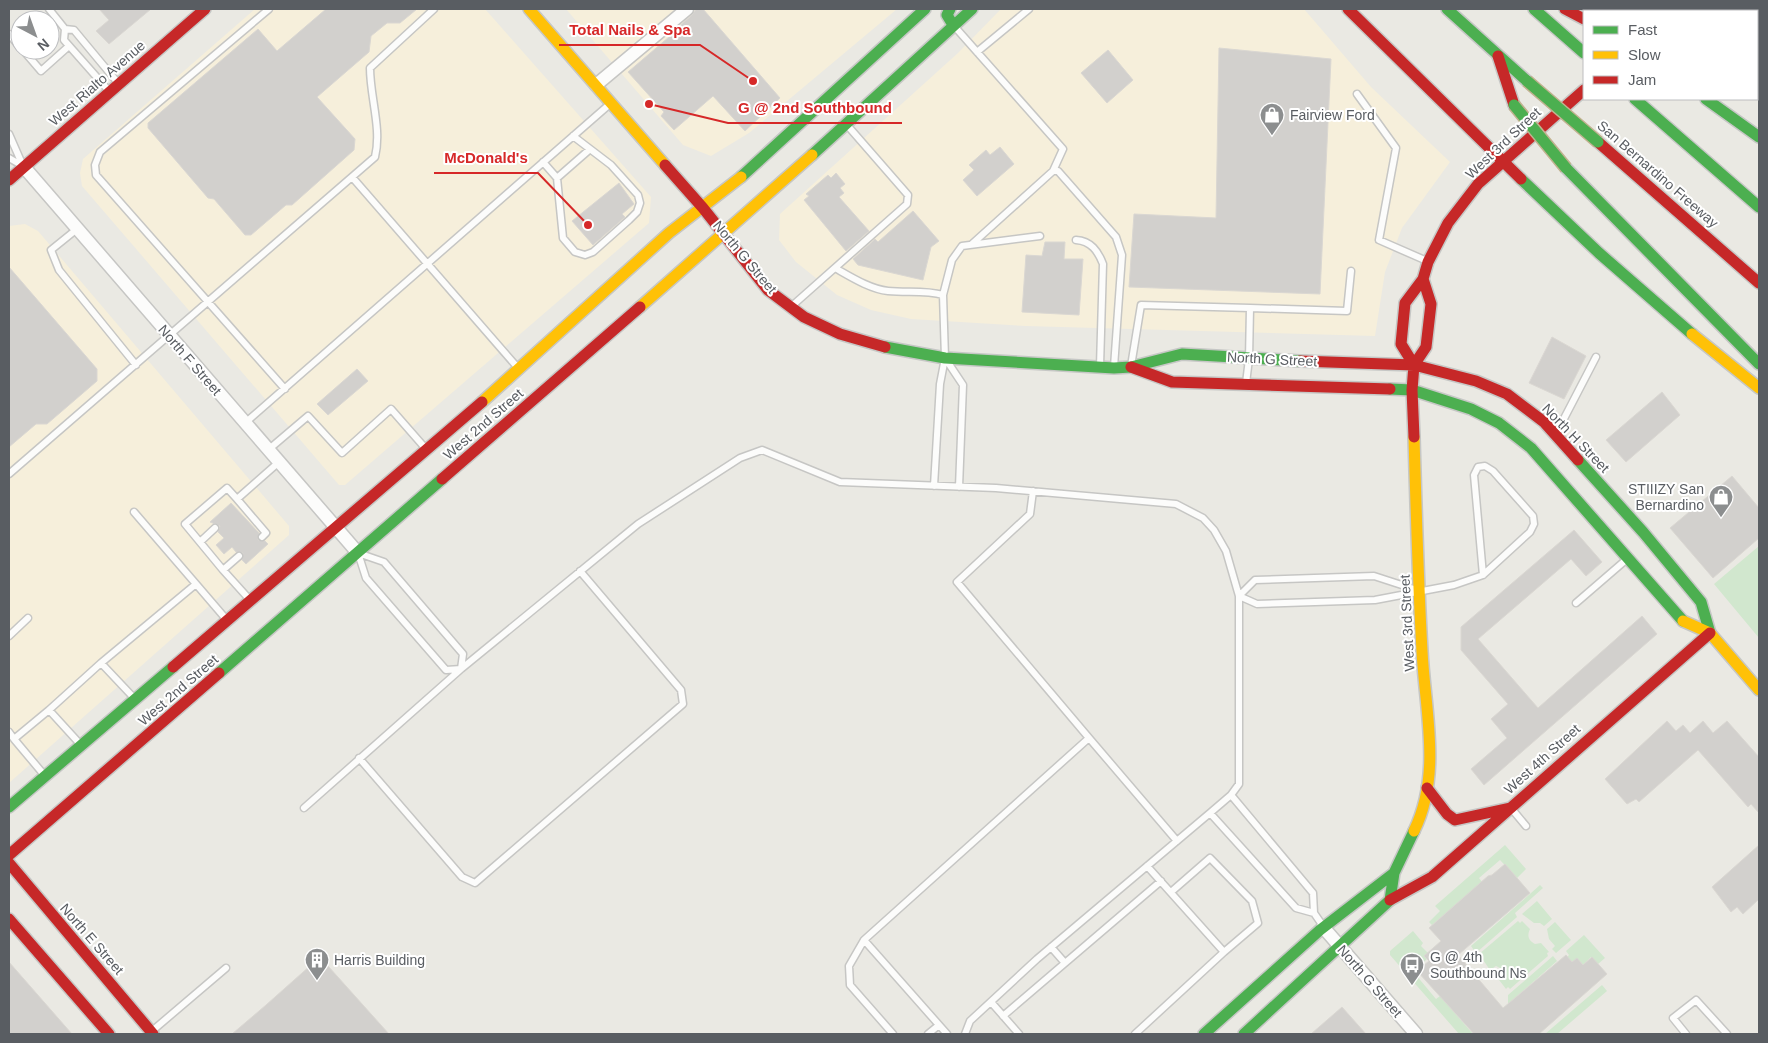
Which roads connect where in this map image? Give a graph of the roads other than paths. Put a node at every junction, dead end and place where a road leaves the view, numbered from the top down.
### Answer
1 (48, 9) edge
2 (205, 9) edge
3 (269, 9) edge
4 (434, 9) edge
5 (529, 9) edge
6 (687, 9) edge
7 (925, 9) edge
8 (950, 9) edge
9 (972, 9) edge
10 (1029, 9) edge
11 (1348, 9) edge
12 (1447, 9) edge
13 (1534, 9) edge
14 (1565, 9) edge
15 (1583, 18) edge
16 (953, 25) junction
17 (65, 29) junction
18 (70, 46) junction
19 (977, 52) junction
20 (1583, 52) edge
21 (60, 54) edge
22 (1498, 55) junction
23 (32, 60) edge
24 (53, 60) edge
25 (596, 85) junction
26 (114, 88) junction
27 (1583, 91) edge
28 (1357, 94) dead end
29 (1707, 100) edge
30 (612, 102) junction
31 (1639, 102) edge
32 (846, 124) junction
33 (9, 134) edge
34 (573, 136) junction
35 (1759, 137) edge
36 (589, 150) junction
37 (9, 158) edge
38 (1503, 161) junction
39 (543, 162) junction
40 (24, 167) junction
41 (1053, 171) junction
42 (352, 177) junction
43 (557, 178) junction
44 (9, 180) edge
45 (1759, 207) edge
46 (703, 208) junction
47 (77, 229) junction
48 (724, 233) junction
49 (1040, 236) dead end
50 (1076, 240) dead end
51 (972, 244) junction
52 (1428, 262) junction
53 (428, 263) junction
54 (835, 268) junction
55 (1351, 271) dead end
56 (1423, 279) junction
57 (1759, 283) edge
58 (942, 295) junction
59 (208, 302) junction
60 (791, 307) junction
61 (1250, 308) junction
62 (170, 336) junction
63 (1596, 357) dead end
64 (945, 358) junction
65 (1249, 359) junction
66 (1759, 364) edge
67 (136, 365) junction
68 (1414, 365) junction
69 (1100, 367) junction
70 (1131, 367) junction
71 (1114, 368) junction
72 (519, 369) junction
73 (1246, 383) junction
74 (1759, 388) edge
75 (285, 389) junction
76 (1412, 390) junction
77 (245, 423) junction
78 (1556, 435) junction
79 (268, 450) junction
80 (426, 450) junction
81 (279, 462) junction
82 (9, 474) edge
83 (934, 486) junction
84 (959, 487) junction
85 (1033, 491) junction
86 (237, 499) junction
87 (134, 512) dead end
88 (215, 528) dead end
89 (336, 529) junction
90 (262, 537) dead end
91 (200, 542) junction
92 (358, 553) junction
93 (239, 556) dead end
94 (1628, 559) junction
95 (223, 570) junction
96 (580, 571) junction
97 (1483, 575) junction
98 (196, 584) junction
99 (1420, 591) junction
100 (1239, 596) junction
101 (250, 601) junction
102 (1576, 603) dead end
103 (28, 618) dead end
104 (227, 621) junction
105 (1710, 634) junction
106 (9, 636) edge
107 (102, 663) junction
108 (461, 669) junction
109 (1759, 690) edge
110 (135, 699) junction
111 (49, 710) junction
112 (9, 732) edge
113 (1089, 738) junction
114 (14, 739) junction
115 (80, 745) junction
116 (359, 758) junction
117 (45, 776) junction
118 (1428, 788) junction
119 (1231, 794) junction
120 (9, 807) edge
121 (304, 808) dead end
122 (1510, 808) junction
123 (1210, 813) junction
124 (1526, 826) dead end
125 (1177, 841) junction
126 (9, 855) edge
127 (9, 863) edge
128 (1148, 866) junction
129 (1394, 873) junction
130 (1161, 881) junction
131 (1171, 892) junction
132 (1390, 900) junction
133 (1314, 913) junction
134 (9, 919) edge
135 (1323, 927) junction
136 (864, 940) junction
137 (1051, 947) junction
138 (1341, 947) junction
139 (1224, 952) junction
140 (1065, 963) junction
141 (226, 968) dead end
142 (991, 1002) junction
143 (1004, 1016) junction
144 (939, 1026) junction
145 (152, 1033) edge
146 (109, 1034) edge
147 (893, 1034) edge
148 (928, 1034) edge
149 (946, 1034) edge
150 (964, 1034) edge
151 (1019, 1034) edge
152 (1135, 1034) edge
153 (1204, 1034) edge
154 (1244, 1034) edge
155 (1416, 1034) edge
156 (1686, 1034) edge
157 (1727, 1034) edge

1 - 17 lane
2 - 26 main road, West Rialto Avenue
3 - 59 lane
4 - 42 lane
5 - 25 main road, North G Street
6 - 25 street
7 - 46 main road, West 2nd Street
8 - 16 main road
9 - 16 main road, West 2nd Street
10 - 19 lane
11 - 38 main road
12 - 22 main road, San Bernardino Freeway
13 - 20 main road
14 - 15 main road
16 - 19 lane
16 - 32 main road, West 2nd Street
17 - 18 lane
17 - 26 lane
18 - 21 lane
18 - 26 lane
19 - 41 lane
22 - 57 main road, San Bernardino Freeway, bridge
22 - 66 main road, bridge
23 - 24 lane
25 - 30 main road, North G Street
26 - 40 main road, West Rialto Avenue
27 - 38 main road, West 3rd Street
28 - 52 lane
29 - 35 main road
30 - 34 lane
30 - 46 main road, North G Street
31 - 45 main road
32 - 48 main road, West 2nd Street
32 - 54 lane
33 - 40 lane
34 - 36 lane
34 - 39 lane
36 - 43 lane
36 - 43 lane
37 - 40 lane
38 - 52 main road, West 3rd Street
38 - 74 main road
39 - 43 lane
39 - 53 lane
40 - 44 main road, West Rialto Avenue
40 - 47 street, North F Street
41 - 51 lane
41 - 71 lane
42 - 53 lane
42 - 59 lane
46 - 48 main road, North G Street
46 - 72 main road, West 2nd Street
47 - 62 street, North F Street
47 - 67 lane
48 - 60 main road, North G Street
48 - 92 main road, West 2nd Street
49 - 51 lane
50 - 69 lane
51 - 58 lane
52 - 56 main road, West 3rd Street
53 - 72 lane
53 - 75 lane
54 - 58 lane
54 - 60 lane
55 - 61 lane
56 - 68 main road, West 3rd Street
56 - 68 main road, West 3rd Street
58 - 64 lane
59 - 62 lane
59 - 75 lane
60 - 64 main road, North G Street
61 - 65 lane
61 - 70 lane
62 - 67 lane
62 - 77 street, North F Street
63 - 78 lane
64 - 69 main road, North G Street
64 - 83 lane
64 - 84 lane
65 - 68 main road, North G Street
65 - 70 main road, North G Street
65 - 73 lane
67 - 82 lane
68 - 76 main road, West 3rd Street
68 - 78 main road, North H Street
69 - 71 main road, North G Street
70 - 71 main road, North G Street
70 - 73 main road, North G Street
72 - 80 main road, West 2nd Street
73 - 76 main road, North G Street
75 - 77 lane
76 - 94 main road, North H Street
76 - 99 main road, West 3rd Street
77 - 79 street, North F Street
78 - 105 main road, North H Street
79 - 80 lane
79 - 81 street, North F Street
80 - 89 main road, West 2nd Street
81 - 86 lane
81 - 89 street, North F Street
83 - 84 lane
83 - 96 lane
84 - 85 lane
85 - 100 lane
85 - 113 lane
86 - 90 lane
86 - 91 lane
87 - 98 lane
88 - 91 lane
89 - 92 street, North F Street
89 - 101 main road, West 2nd Street
91 - 95 lane
92 - 108 lane
92 - 108 lane
92 - 126 main road, West 2nd Street
93 - 95 lane
94 - 102 lane
94 - 105 main road, North H Street
95 - 101 lane
96 - 108 lane
96 - 116 lane
97 - 97 lane
97 - 99 lane
98 - 104 lane
98 - 107 lane
99 - 100 lane
99 - 100 lane
99 - 118 main road, West 3rd Street
100 - 119 lane
101 - 104 main road, West 2nd Street
103 - 106 lane
104 - 110 main road, West 2nd Street
105 - 109 main road, North H Street
105 - 122 main road, West 4th Street
107 - 110 lane
107 - 111 lane
108 - 116 lane
110 - 115 main road, West 2nd Street
111 - 114 lane
111 - 115 lane
112 - 114 lane
113 - 125 lane
113 - 136 lane
114 - 117 lane
115 - 117 main road, West 2nd Street
116 - 121 lane
117 - 120 main road, West 2nd Street
118 - 122 main road
118 - 129 main road, West 3rd Street
119 - 123 lane
119 - 133 lane
122 - 124 lane
122 - 132 main road, West 4th Street
123 - 125 lane
123 - 133 lane
125 - 128 lane
127 - 145 main road, North E Street
128 - 130 lane
128 - 137 lane
129 - 132 main road, West 3rd Street
129 - 135 main road
130 - 131 lane
130 - 140 lane
131 - 139 lane
131 - 139 lane
132 - 138 main road
133 - 135 lane
134 - 146 main road
135 - 138 street, North G Street
135 - 153 main road
136 - 144 lane
136 - 147 lane
137 - 140 lane
137 - 142 lane
138 - 154 main road
138 - 155 street, North G Street
139 - 152 lane
140 - 143 lane
141 - 145 lane
142 - 143 lane
142 - 150 lane
143 - 151 lane
144 - 148 lane
144 - 149 lane
156 - 157 lane

